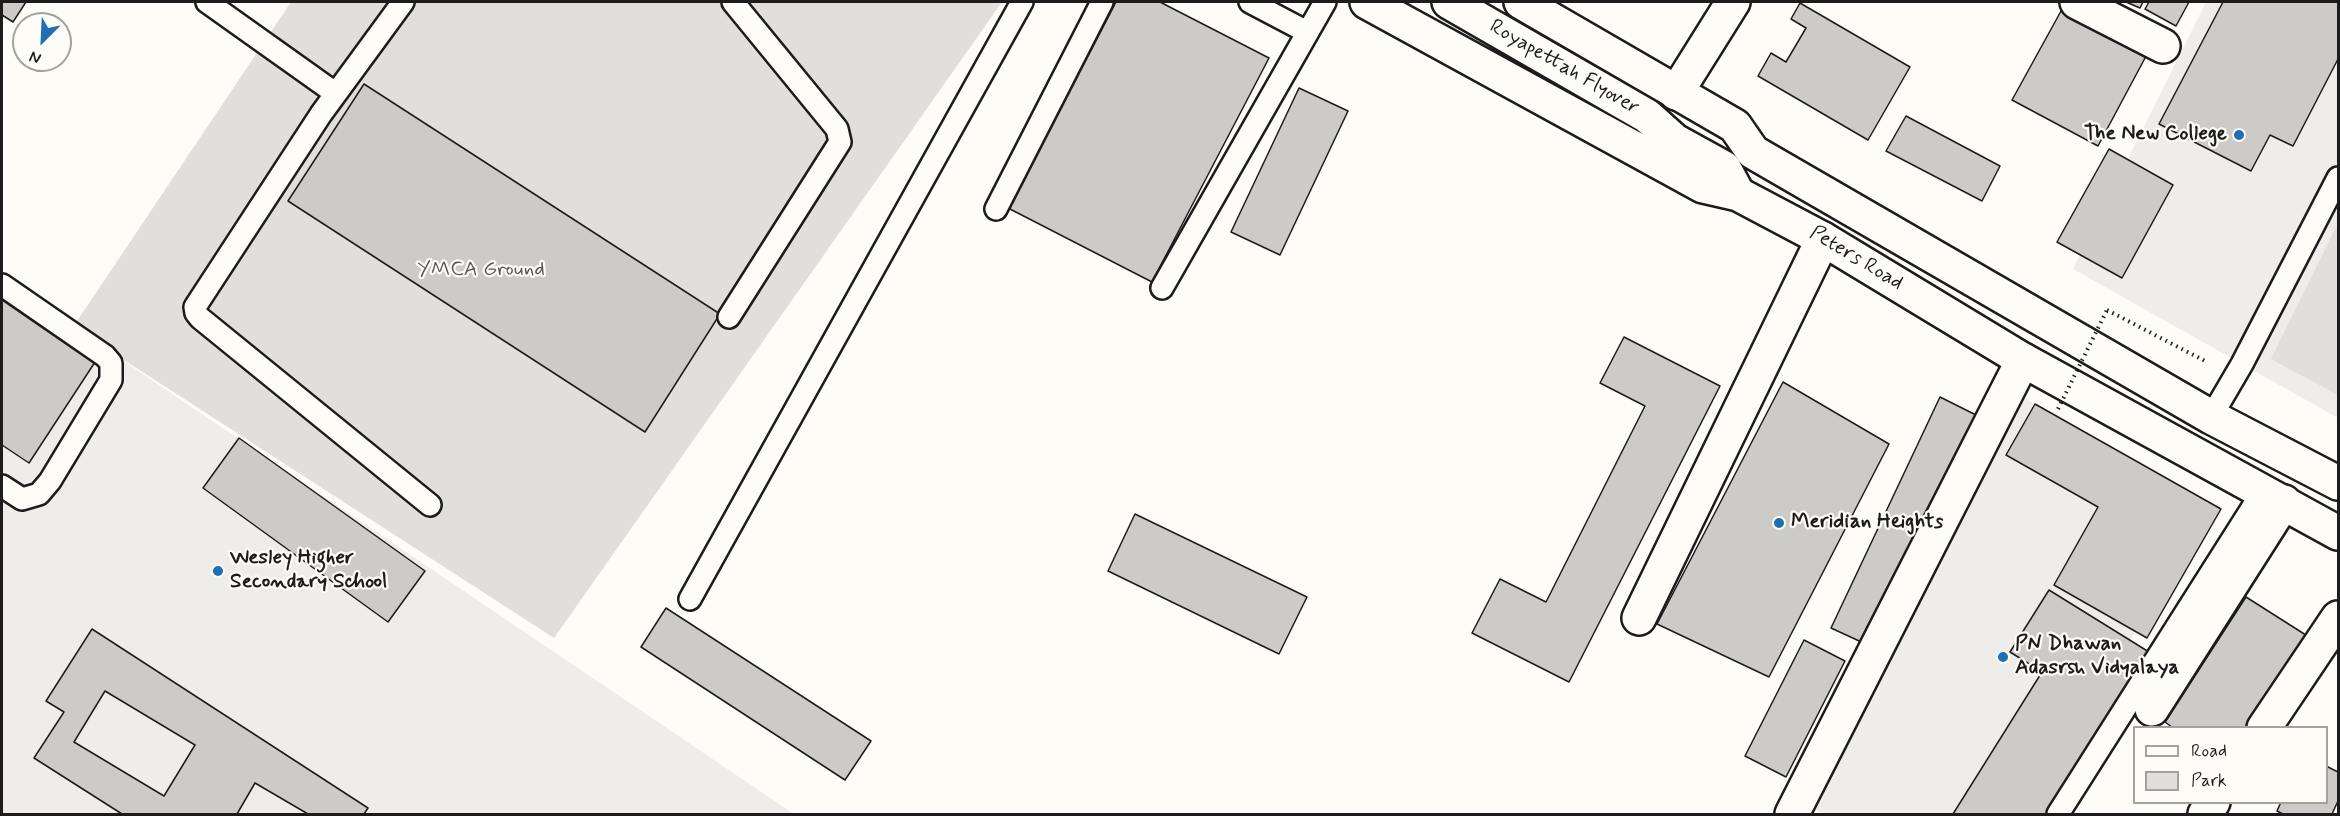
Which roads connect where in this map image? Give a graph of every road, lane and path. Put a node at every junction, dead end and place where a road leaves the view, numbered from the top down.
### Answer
1 (207, 2) edge
2 (403, 2) edge
3 (733, 2) edge
4 (1022, 2) edge
5 (1102, 2) edge
6 (1251, 2) edge
7 (1325, 2) edge
8 (1367, 2) edge
9 (1449, 2) edge
10 (1521, 2) edge
11 (1733, 2) edge
12 (2077, 2) edge
13 (1307, 33) junction
14 (2163, 46) dead end
15 (335, 93) junction
16 (1676, 93) junction
17 (1647, 116) junction
18 (1753, 152) junction
19 (2338, 178) edge
20 (1738, 194) junction
21 (996, 209) dead end
22 (1823, 239) junction
23 (2, 285) edge
24 (1162, 288) dead end
25 (729, 317) dead end
26 (2023, 360) junction
27 (2208, 362) dead end
28 (2058, 409) dead end
29 (2211, 417) junction
30 (2338, 483) edge
31 (2, 486) edge
32 (2273, 497) junction
33 (430, 505) dead end
34 (2338, 533) edge
35 (690, 599) dead end
36 (1639, 618) dead end
37 (2338, 618) edge
38 (2152, 709) dead end
39 (2265, 726) edge
40 (1792, 814) edge
41 (2058, 814) edge

1 - 15 lane
2 - 15 lane
3 - 25 lane
4 - 35 lane
5 - 21 lane
6 - 13 lane
7 - 13 lane
8 - 20 main road, Peters Road
9 - 17 main road, Royapettah Flyover
10 - 16 main road, Peters Road
11 - 16 main road
12 - 14 main road
13 - 24 lane
15 - 33 lane
16 - 18 main road, Peters Road
17 - 18 main road, Royapettah Flyover
17 - 20 main road, Royapettah Flyover
18 - 29 main road, Peters Road
19 - 29 lane
20 - 22 main road, Peters Road
22 - 26 main road, Peters Road
22 - 36 main road
23 - 31 lane
26 - 32 main road, Peters Road
26 - 40 main road
27 - 28 path, bridge
29 - 30 main road, Peters Road
32 - 34 main road, Peters Road
32 - 38 main road
32 - 41 lane
37 - 39 main road

